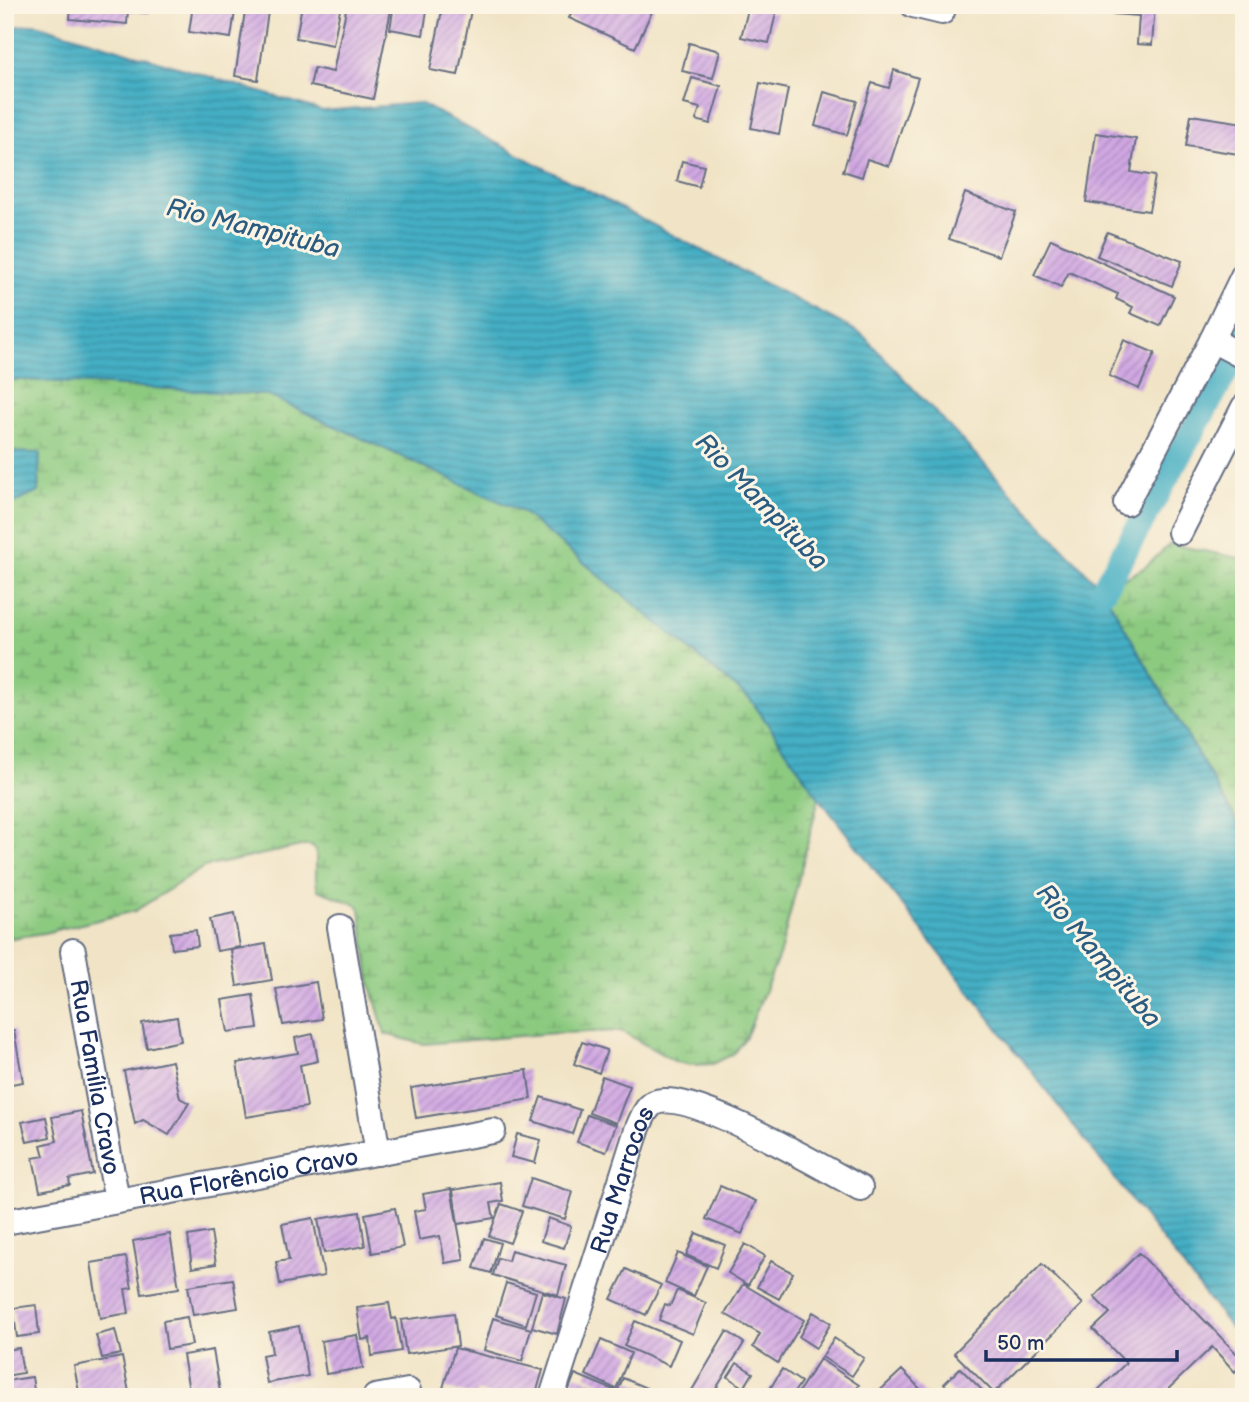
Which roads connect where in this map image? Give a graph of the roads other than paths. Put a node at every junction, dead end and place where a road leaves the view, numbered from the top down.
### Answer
1 (913, 5) edge
2 (943, 8) edge
3 (1244, 274) edge
4 (1212, 340) junction
5 (1244, 357) edge
6 (1244, 407) edge
7 (1126, 503) dead end
8 (1180, 532) dead end
9 (340, 927) dead end
10 (73, 951) dead end
11 (493, 1131) dead end
12 (378, 1153) junction
13 (860, 1188) dead end
14 (117, 1201) junction
15 (5, 1222) edge
16 (408, 1391) dead end
17 (375, 1397) edge
18 (552, 1397) edge

1 - 2 street
3 - 4 street
4 - 5 street
4 - 7 street
6 - 8 street
9 - 12 street
10 - 14 street, Rua Família Cravo
11 - 12 street, Rua Florêncio Cravo
12 - 14 street, Rua Florêncio Cravo
13 - 18 street, Rua Marrocos
14 - 15 street, Rua Florêncio Cravo
16 - 17 street

